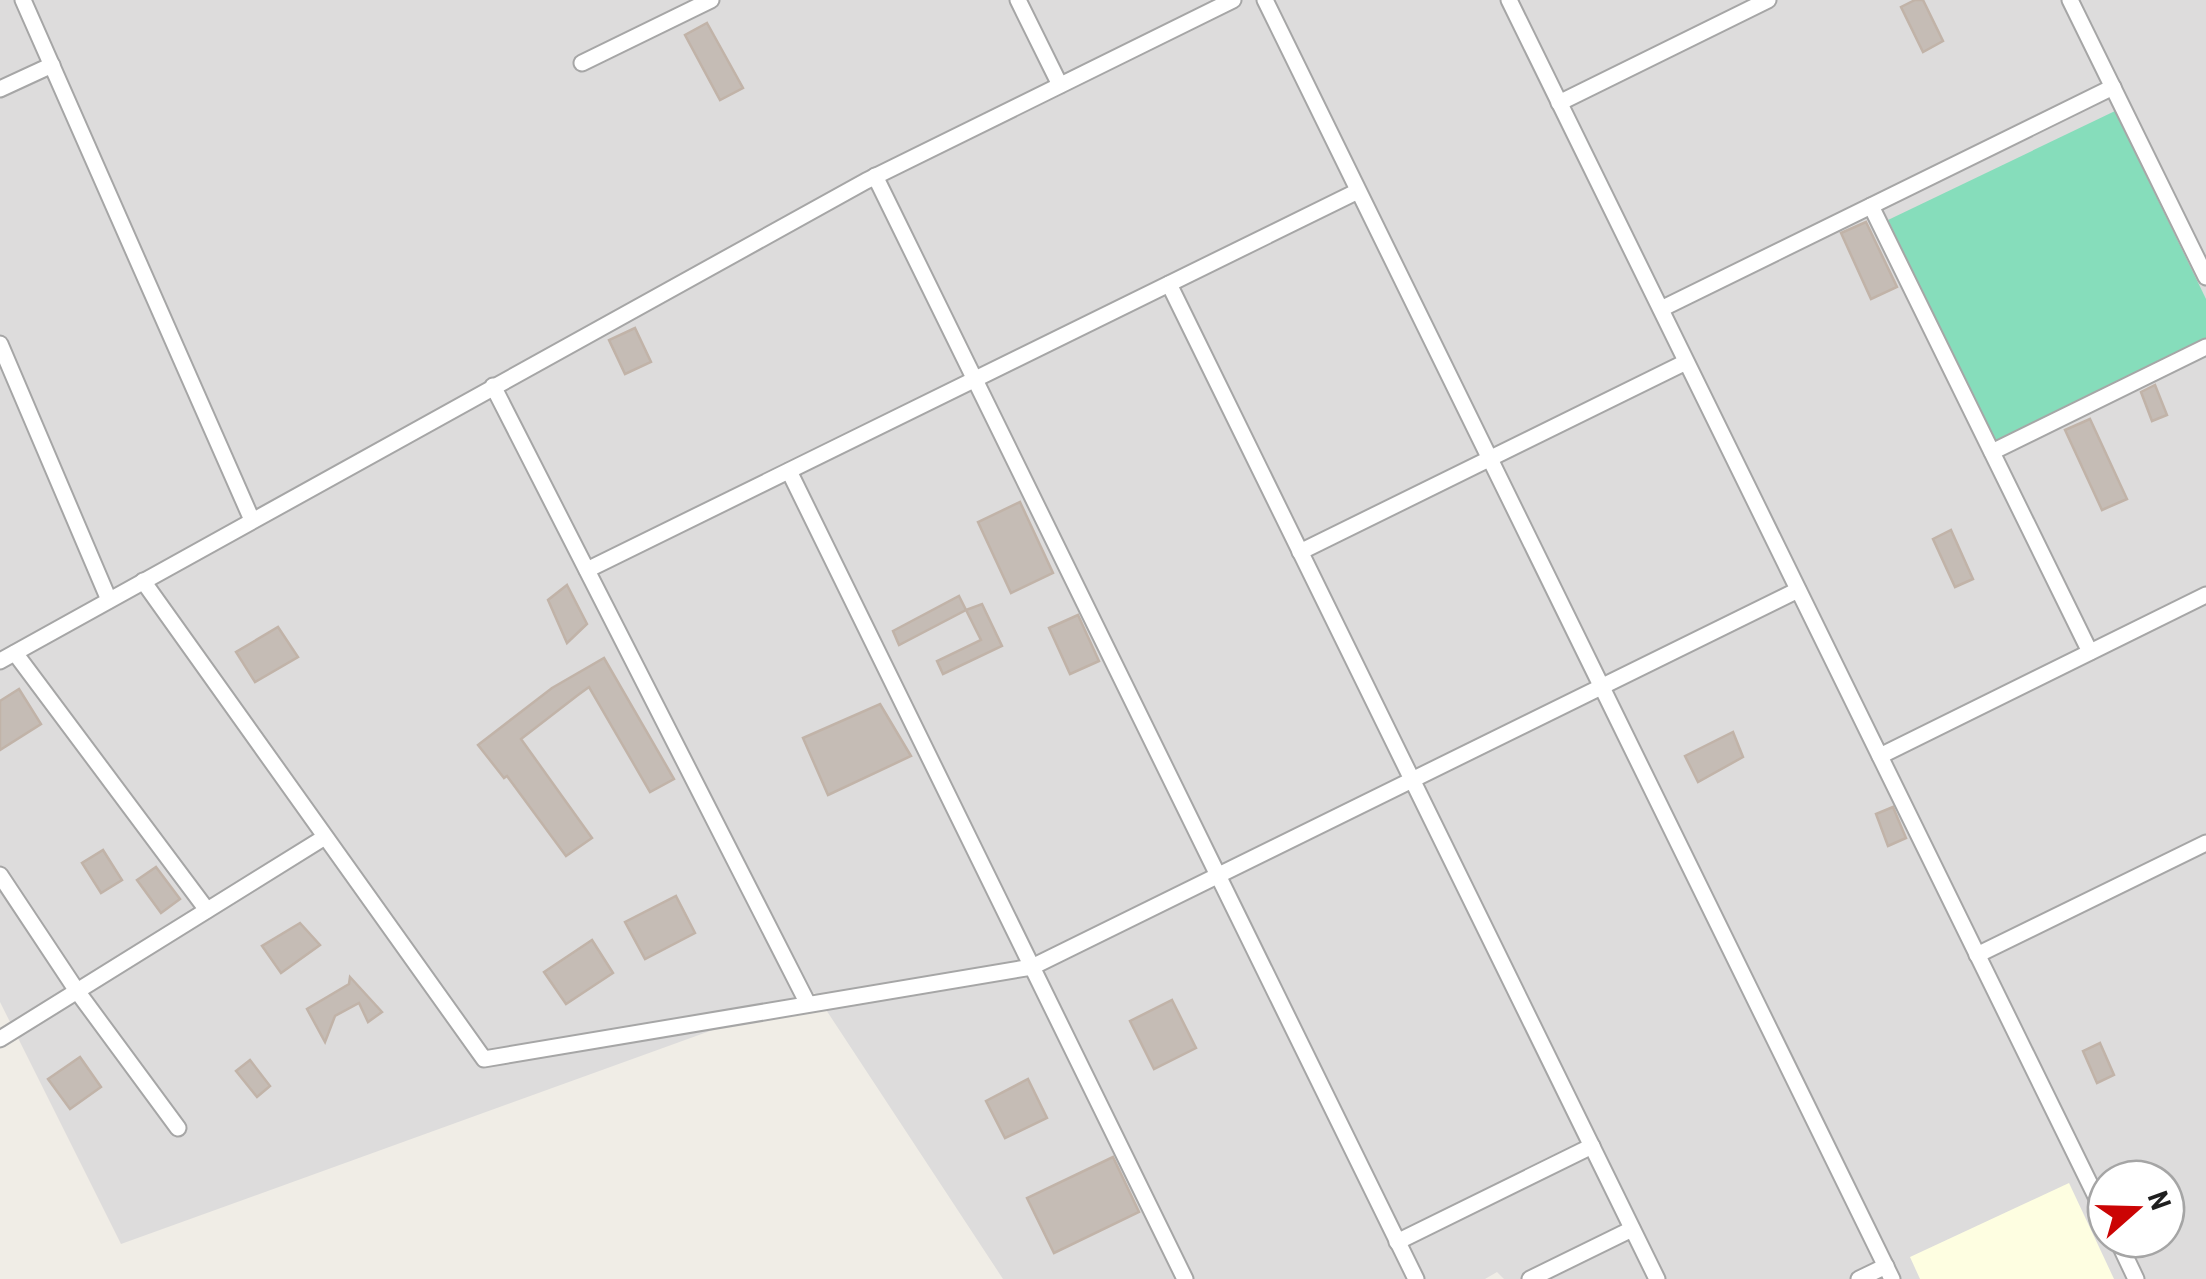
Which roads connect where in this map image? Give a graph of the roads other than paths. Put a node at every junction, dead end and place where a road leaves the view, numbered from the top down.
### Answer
1 (24, 0) edge
2 (710, 0) edge
3 (1018, 0) edge
4 (1233, 0) edge
5 (1265, 0) edge
6 (1509, 0) edge
7 (1768, 0) edge
8 (2070, 0) edge
9 (582, 63) dead end
10 (52, 65) junction
11 (1060, 85) junction
12 (2112, 86) junction
13 (0, 88) edge
14 (1559, 103) junction
15 (875, 176) junction
16 (1358, 191) junction
17 (1871, 206) junction
18 (2206, 277) edge
19 (1169, 284) junction
20 (1660, 309) junction
21 (0, 344) edge
22 (2206, 346) edge
23 (1686, 362) junction
24 (974, 380) junction
25 (493, 386) junction
26 (1992, 452) junction
27 (1490, 458) junction
28 (788, 471) junction
29 (252, 520) junction
30 (1300, 552) junction
31 (588, 570) junction
32 (143, 581) junction
33 (1798, 590) junction
34 (2206, 595) edge
35 (109, 600) junction
36 (2090, 652) junction
37 (7, 657) edge
38 (1602, 687) junction
39 (1880, 756) junction
40 (1412, 780) junction
41 (325, 836) junction
42 (2204, 849) edge
43 (0, 874) edge
44 (1218, 876) junction
45 (207, 910) junction
46 (1977, 955) junction
47 (1032, 967) junction
48 (77, 991) junction
49 (808, 1002) junction
50 (0, 1039) edge
51 (178, 1128) dead end
52 (1592, 1146) junction
53 (2086, 1176) edge
54 (1632, 1229) junction
55 (1398, 1242) junction
56 (1889, 1272) edge
57 (1184, 1279) edge
58 (1416, 1279) edge
59 (1530, 1279) edge
60 (1657, 1279) edge
61 (1860, 1279) edge

1 - 10 street
2 - 9 street
3 - 11 street
4 - 11 street
5 - 16 street
6 - 14 street
7 - 14 street
8 - 12 street
10 - 13 street
10 - 29 street
11 - 15 street
12 - 17 street
12 - 18 street
14 - 20 street
15 - 24 street
15 - 25 street
16 - 19 street
16 - 27 street
17 - 20 street
17 - 26 street
19 - 24 street
19 - 30 street
20 - 23 street
21 - 35 street
22 - 26 street
23 - 27 street
23 - 33 street
24 - 28 street
24 - 44 street
25 - 29 street
25 - 31 street
26 - 36 street
27 - 30 street
27 - 38 street
28 - 31 street
28 - 47 street
29 - 32 street
30 - 40 street
31 - 49 street
32 - 35 street
32 - 41 street
33 - 38 street
33 - 39 street
34 - 36 street
35 - 37 street
36 - 39 street
37 - 45 street
38 - 40 street
38 - 56 street
39 - 46 street
40 - 44 street
40 - 52 street
41 - 45 street
41 - 49 street
42 - 46 street
43 - 48 street
44 - 47 street
44 - 55 street
45 - 48 street
46 - 53 street
47 - 49 street
47 - 57 street
48 - 50 street
48 - 51 street
52 - 54 street
52 - 55 street
54 - 59 street
54 - 60 street
55 - 58 street
56 - 61 street

